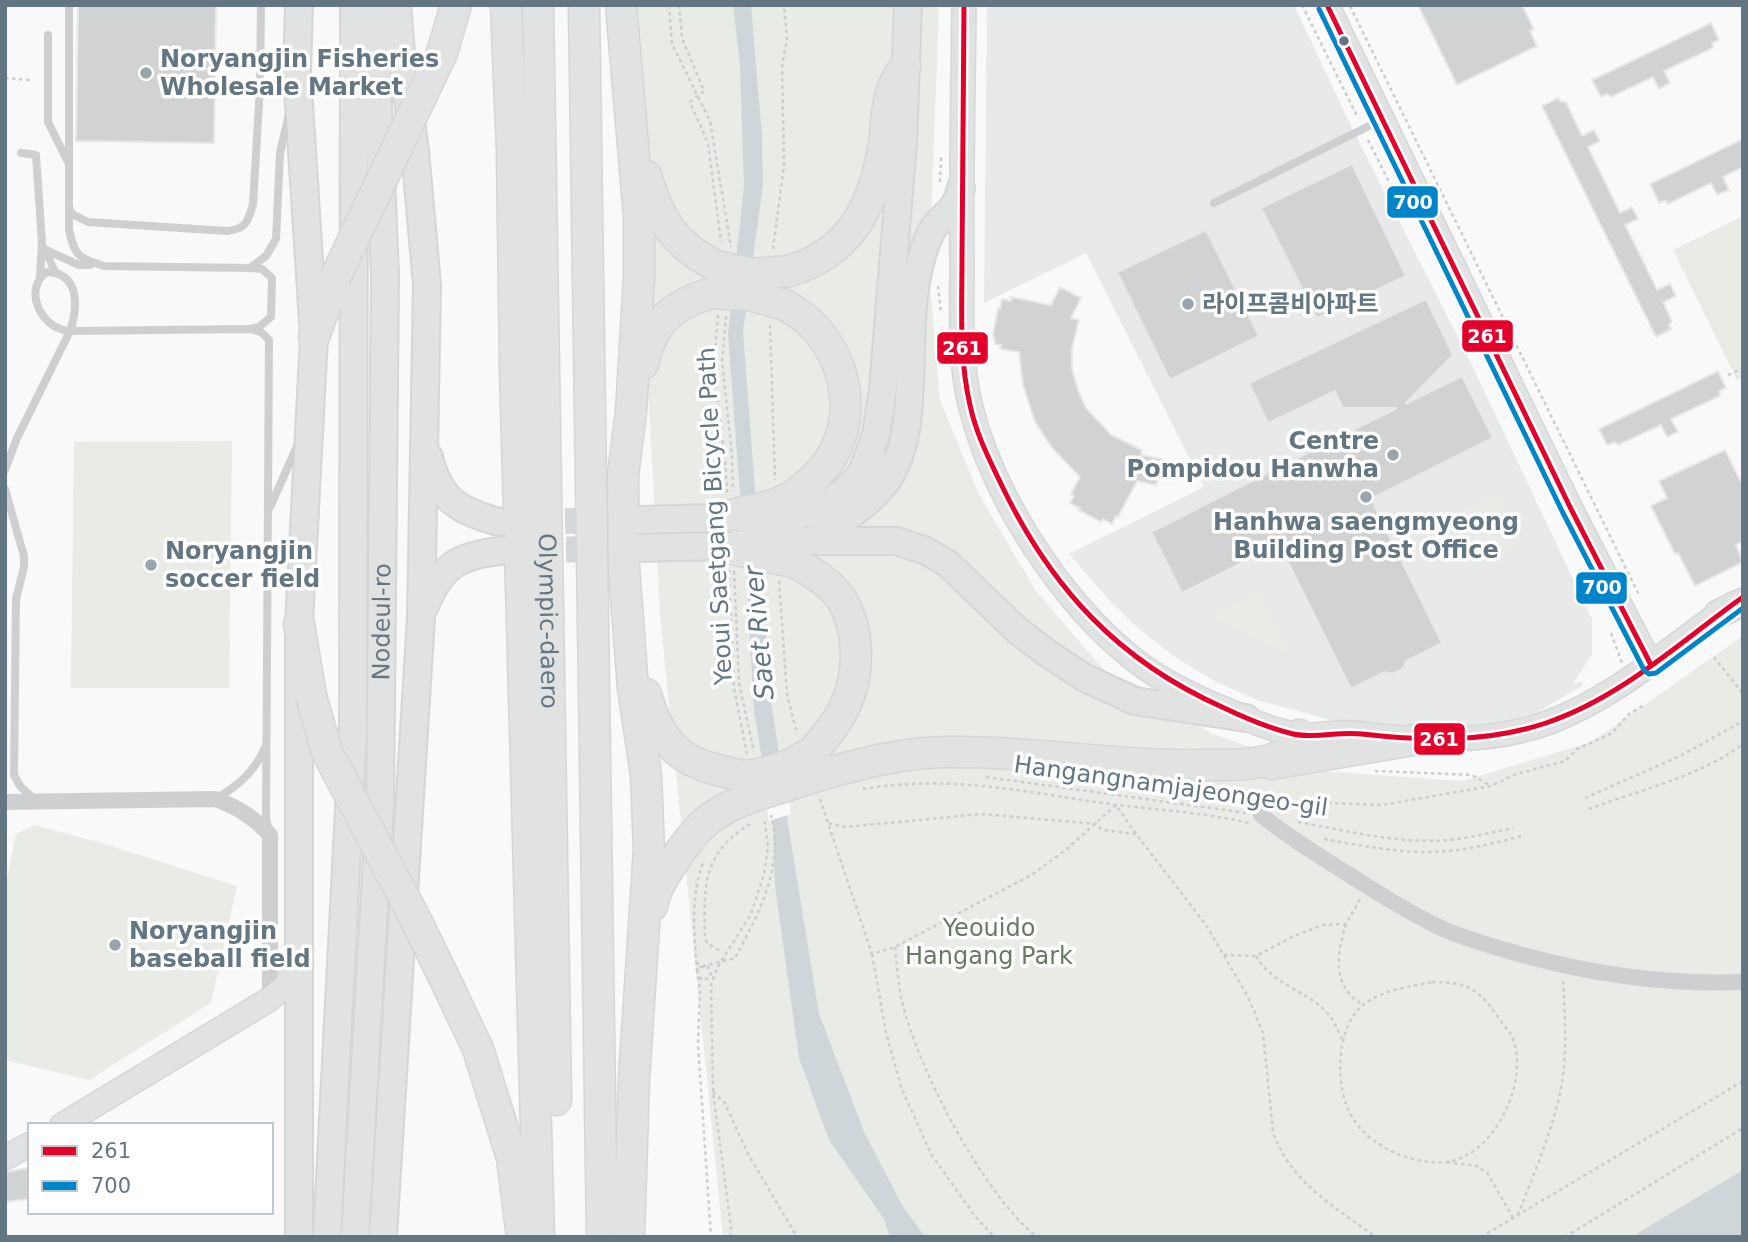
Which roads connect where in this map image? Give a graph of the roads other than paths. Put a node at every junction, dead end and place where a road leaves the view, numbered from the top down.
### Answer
1 (69, 5) edge
2 (261, 5) edge
3 (299, 5) edge
4 (354, 5) edge
5 (374, 5) edge
6 (397, 5) edge
7 (456, 5) edge
8 (506, 5) edge
9 (538, 5) edge
10 (584, 5) edge
11 (621, 5) edge
12 (908, 5) edge
13 (964, 5) edge
14 (1327, 5) edge
15 (48, 35) dead end
16 (905, 66) junction
17 (297, 73) junction
18 (1382, 120) junction
19 (633, 144) junction
20 (21, 153) dead end
21 (69, 165) junction
22 (951, 195) junction
23 (1214, 203) dead end
24 (69, 207) junction
25 (44, 247) junction
26 (104, 266) junction
27 (250, 268) junction
28 (55, 272) junction
29 (40, 276) junction
30 (721, 280) junction
31 (250, 329) junction
32 (70, 331) junction
33 (314, 337) junction
34 (631, 412) junction
35 (310, 417) junction
36 (425, 439) junction
37 (5, 470) edge
38 (862, 473) junction
39 (5, 489) edge
40 (269, 511) junction
41 (640, 520) tunnel mouth
42 (499, 522) tunnel mouth
43 (725, 530) junction
44 (792, 531) junction
45 (640, 548) tunnel mouth
46 (501, 551) tunnel mouth
47 (1743, 599) edge
48 (1718, 614) joint
49 (421, 617) junction
50 (626, 623) junction
51 (299, 624) junction
52 (1651, 665) junction
53 (1246, 719) junction
54 (1299, 735) junction
55 (1419, 739) junction
56 (266, 746) junction
57 (812, 764) junction
58 (1173, 766) junction
59 (756, 792) junction
60 (215, 799) junction
61 (5, 802) edge
62 (37, 802) junction
63 (1259, 820) road end
64 (271, 835) junction
65 (643, 948) junction
66 (298, 961) junction
67 (1743, 982) edge
68 (270, 999) junction
69 (299, 1016) junction
70 (65, 1123) edge
71 (28, 1145) edge
72 (5, 1158) edge
73 (299, 1237) edge
74 (327, 1237) edge
75 (355, 1237) edge
76 (383, 1237) edge
77 (522, 1237) edge
78 (539, 1237) edge
79 (559, 1237) edge
80 (602, 1237) edge
81 (629, 1237) edge

1 - 21 lane
2 - 24 lane
3 - 17 main road
4 - 74 main road, Nodeul-ro
5 - 75 main road, Nodeul-ro
6 - 36 main road
7 - 33 highway, bridge
8 - 78 highway
9 - 79 highway, Olympic-daero
10 - 80 highway, Olympic-daero
11 - 19 highway
12 - 16 main road
13 - 22 main road
14 - 18 main road
15 - 21 lane
16 - 30 highway, bridge
16 - 38 main road
17 - 27 lane
17 - 33 main road
18 - 23 lane
18 - 52 main road
19 - 30 highway
19 - 34 highway
20 - 25 lane
21 - 24 lane
22 - 38 main road
22 - 44 main road
22 - 53 main road
24 - 26 lane
25 - 26 lane
25 - 28 lane
25 - 29 lane
26 - 27 lane
27 - 31 lane
28 - 29 lane
28 - 32 lane
29 - 32 lane
30 - 34 highway
30 - 44 highway, bridge
31 - 32 lane
31 - 40 lane
32 - 37 lane
33 - 35 main road
34 - 50 highway
35 - 40 lane
35 - 51 main road
36 - 42 main road
36 - 49 main road
38 - 44 main road
39 - 62 lane
40 - 56 lane
41 - 43 main road
43 - 44 highway, bridge
43 - 44 highway, bridge
43 - 45 main road
44 - 53 main road
44 - 57 highway
46 - 49 main road
47 - 48 main road
48 - 52 main road
49 - 76 main road
50 - 59 highway
50 - 65 highway
51 - 66 main road
51 - 77 highway, bridge
52 - 55 main road
53 - 54 main road
54 - 55 main road
54 - 58 highway
55 - 58 highway
56 - 60 lane
56 - 64 lane
57 - 58 highway
57 - 59 highway, bridge
59 - 65 highway
60 - 62 street
60 - 64 street
61 - 62 street
63 - 67 street
64 - 68 street
65 - 81 highway
66 - 68 main road
66 - 69 main road
68 - 69 main road
68 - 70 main road
69 - 73 main road
71 - 72 main road

